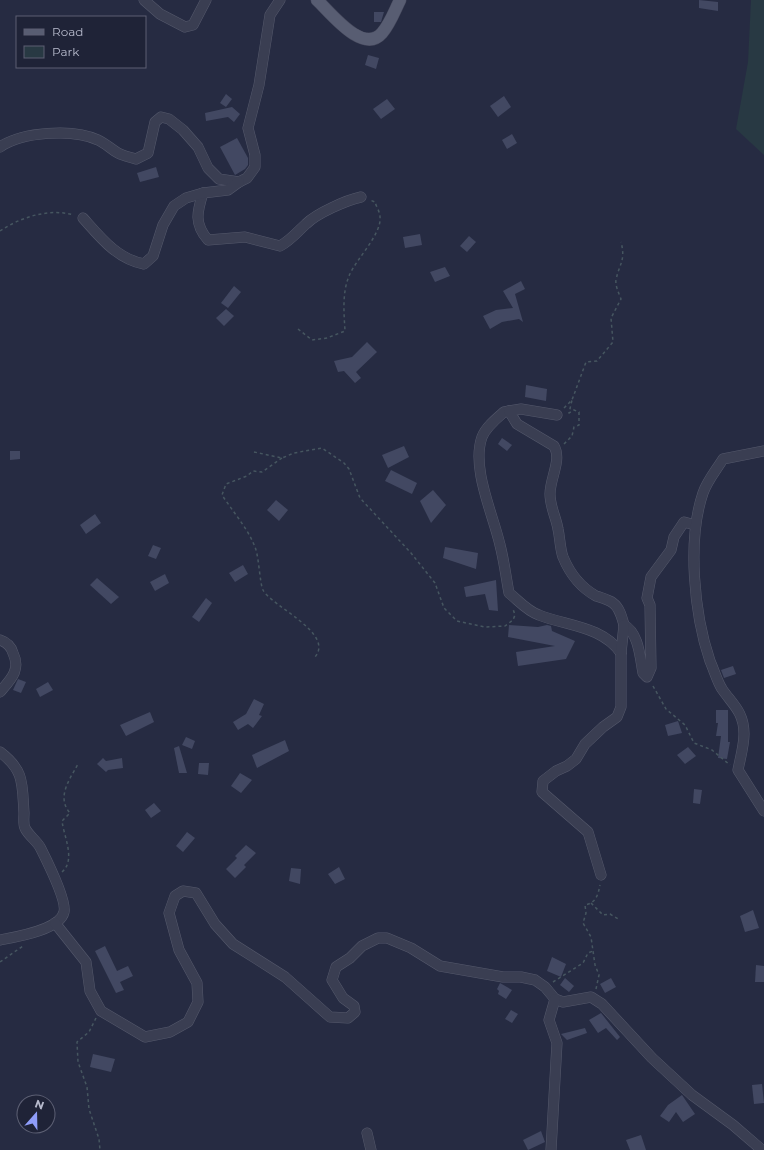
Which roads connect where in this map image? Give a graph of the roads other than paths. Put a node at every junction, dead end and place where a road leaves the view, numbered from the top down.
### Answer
1 (144, 0) edge
2 (206, 0) edge
3 (280, 0) edge
4 (318, 0) edge
5 (400, 0) edge
6 (0, 147) edge
7 (239, 182) junction
8 (203, 193) junction
9 (361, 197) road end
10 (83, 218) road end
11 (509, 411) junction
12 (557, 415) road end
13 (764, 451) edge
14 (695, 525) junction
15 (624, 625) junction
16 (0, 640) edge
17 (622, 653) junction
18 (0, 692) edge
19 (0, 752) edge
20 (764, 811) edge
21 (601, 875) road end
22 (55, 923) junction
23 (0, 940) edge
24 (555, 999) junction
25 (367, 1133) dead end
26 (371, 1150) edge
27 (551, 1150) edge
28 (762, 1150) edge

1 - 2 street
3 - 7 street
4 - 5 main road
6 - 7 street
7 - 8 street
8 - 9 street
8 - 10 street
11 - 12 street
11 - 15 street
11 - 17 street
13 - 14 street
14 - 15 street
14 - 20 street
15 - 17 street
16 - 18 street
17 - 21 street
19 - 22 street
22 - 23 street
22 - 24 street
24 - 27 street
24 - 28 street
25 - 26 street

